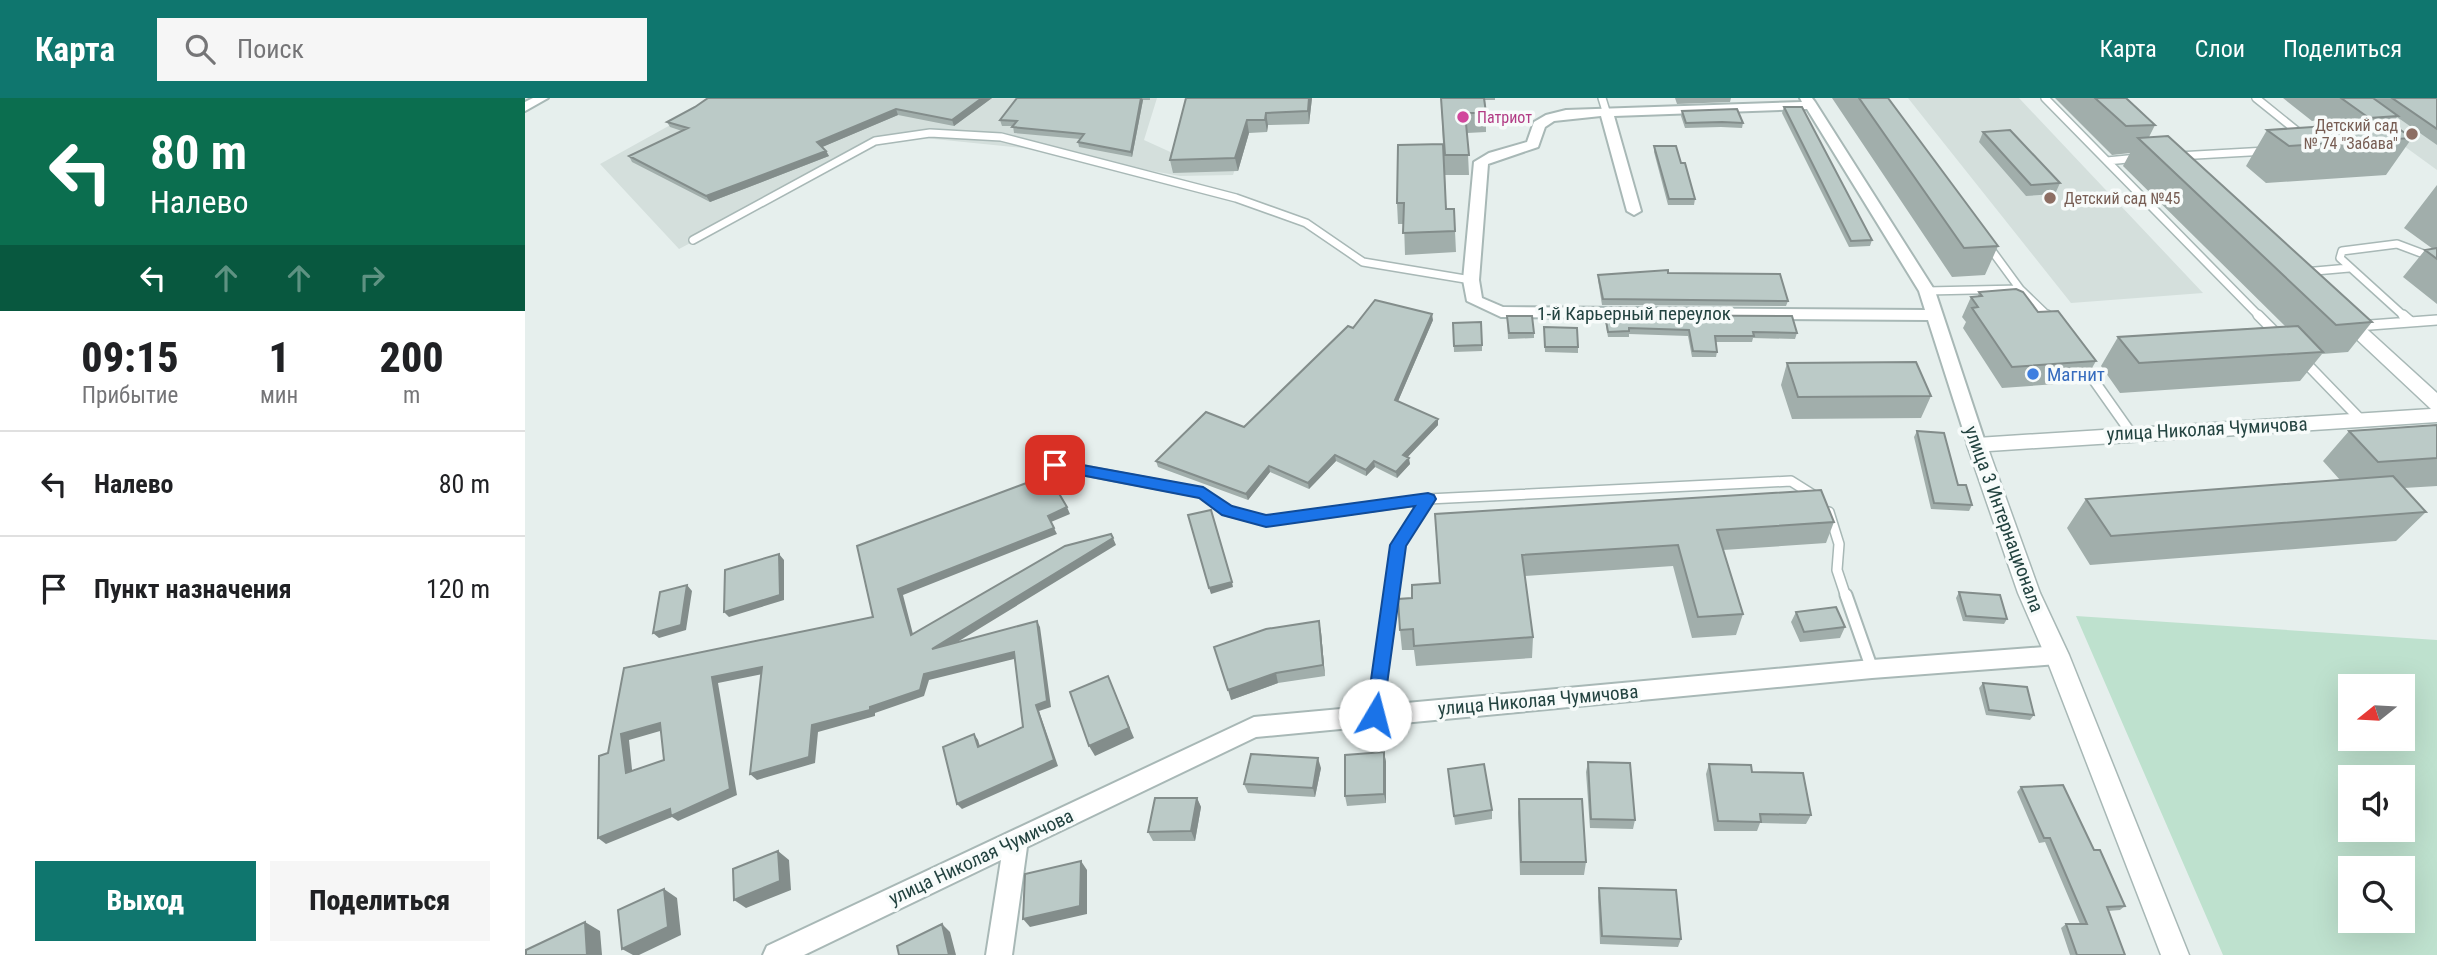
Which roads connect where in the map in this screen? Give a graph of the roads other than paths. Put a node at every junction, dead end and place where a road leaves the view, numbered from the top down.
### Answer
1 (542, 98) edge
2 (2045, 98) edge
3 (2256, 98) edge
4 (1808, 102) edge
5 (1604, 105) edge
6 (525, 107) edge
7 (2308, 140) edge
8 (2277, 150) edge
9 (2161, 154) junction
10 (2107, 161) junction
11 (2191, 175) edge
12 (1634, 211) dead end
13 (1979, 233) edge
14 (693, 240) dead end
15 (2437, 260) edge
16 (2349, 268) junction
17 (2292, 269) joint
18 (1471, 280) junction
19 (2020, 289) junction
20 (1927, 291) junction
21 (1935, 315) junction
22 (2437, 320) edge
23 (2411, 322) junction
24 (2057, 327) edge
25 (2354, 327) junction
26 (2283, 340) edge
27 (2293, 349) edge
28 (2079, 359) edge
29 (2437, 404) edge
30 (2437, 415) edge
31 (2362, 421) junction
32 (2131, 433) junction
33 (1977, 444) junction
34 (1055, 465) dead end
35 (1428, 499) junction
36 (2057, 655) junction
37 (1872, 669) junction
38 (1375, 715) junction
39 (1016, 841) junction
40 (776, 955) edge
41 (999, 955) edge
42 (2175, 955) edge

1 - 6 street
2 - 10 lane
3 - 7 lane
4 - 5 street
4 - 20 street, улица 3 Интернационала
5 - 12 street
5 - 18 street
8 - 9 lane
9 - 10 lane
9 - 11 street
10 - 26 lane
13 - 19 lane
14 - 18 lane
15 - 16 lane
16 - 17 lane
16 - 23 lane
17 - 25 street
18 - 21 street, 1-й Карьерный переулок
19 - 20 lane
19 - 24 lane
20 - 21 street, улица 3 Интернационала
21 - 33 street, улица 3 Интернационала
22 - 23 lane
23 - 25 lane
25 - 29 street
27 - 31 lane
28 - 32 lane
30 - 31 street, улица Николая Чумичова
31 - 32 street, улица Николая Чумичова
32 - 33 street, улица Николая Чумичова
33 - 36 street, улица 3 Интернационала
34 - 35 lane
35 - 37 lane
35 - 38 lane
36 - 37 street, улица Николая Чумичова
36 - 42 street, улица 3 Интернационала
37 - 38 street, улица Николая Чумичова
38 - 39 street, улица Николая Чумичова
39 - 40 street, улица Николая Чумичова
39 - 41 street

